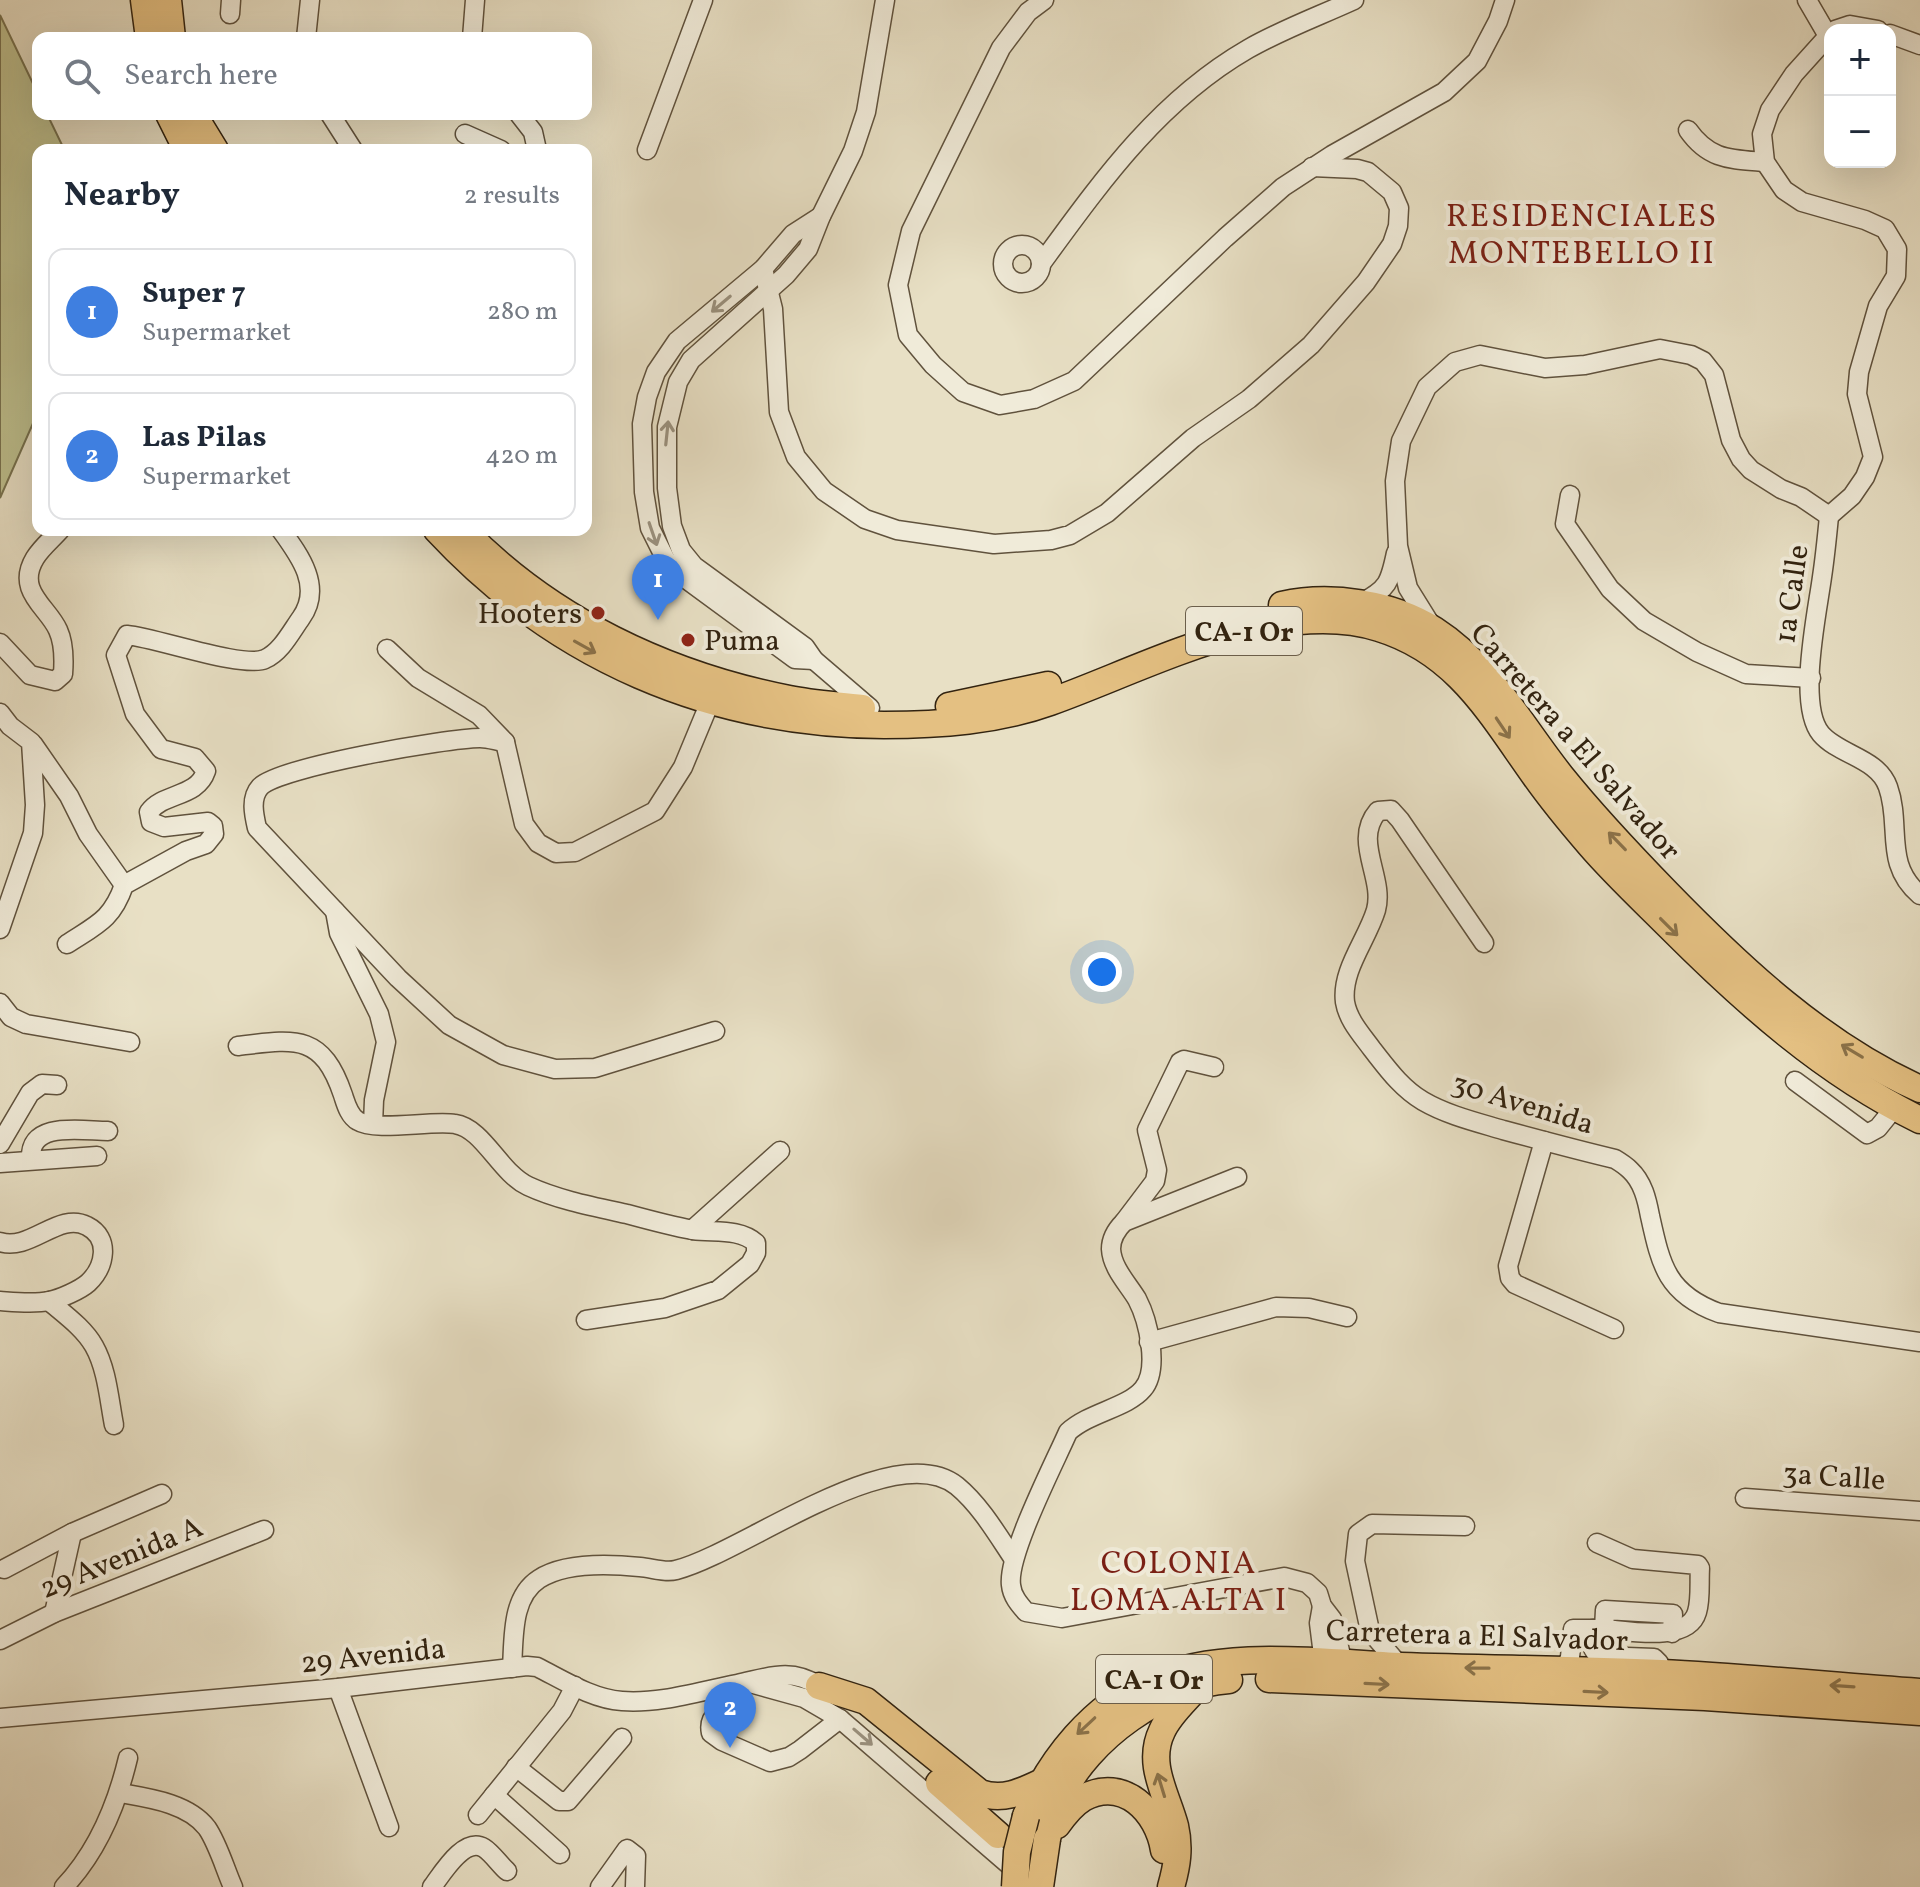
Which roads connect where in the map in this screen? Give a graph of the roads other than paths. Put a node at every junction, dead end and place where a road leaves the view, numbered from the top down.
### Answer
1 (144, 0) edge
2 (168, 0) edge
3 (310, 0) edge
4 (475, 0) edge
5 (703, 0) edge
6 (885, 0) edge
7 (1044, 0) edge
8 (1354, 0) edge
9 (1505, 0) edge
10 (1807, 0) edge
11 (1824, 24) edge
12 (148, 32) edge
13 (171, 32) edge
14 (307, 32) edge
15 (472, 32) edge
16 (1896, 36) edge
17 (1824, 42) edge
18 (1920, 45) edge
19 (172, 120) edge
20 (197, 120) edge
21 (334, 120) edge
22 (524, 120) edge
23 (1688, 130) dead end
24 (465, 134) dead end
25 (184, 144) edge
26 (211, 144) edge
27 (349, 144) edge
28 (488, 144) edge
29 (536, 144) edge
30 (647, 150) dead end
31 (1765, 162) junction
32 (1312, 167) junction
33 (821, 216) junction
34 (1041, 264) dead end
35 (763, 269) junction
36 (768, 290) junction
37 (698, 323) junction
38 (713, 339) junction
39 (667, 488) junction
40 (644, 492) junction
41 (1570, 495) dead end
42 (1829, 516) junction
43 (55, 536) edge
44 (285, 536) edge
45 (443, 536) edge
46 (469, 536) edge
47 (1398, 546) junction
48 (674, 555) junction
49 (1361, 603) junction
50 (1434, 629) junction
51 (0, 643) edge
52 (387, 649) dead end
53 (1811, 678) junction
54 (788, 699) junction
55 (710, 702) junction
56 (872, 709) junction
57 (0, 713) edge
58 (31, 742) junction
59 (505, 742) junction
60 (124, 885) junction
61 (1920, 895) edge
62 (335, 910) junction
63 (0, 929) edge
64 (1484, 943) dead end
65 (67, 944) dead end
66 (0, 1003) edge
67 (715, 1031) dead end
68 (130, 1042) dead end
69 (238, 1046) dead end
70 (1214, 1067) dead end
71 (1795, 1081) dead end
72 (57, 1085) dead end
73 (1920, 1089) edge
74 (1895, 1107) junction
75 (1920, 1120) edge
76 (373, 1124) junction
77 (108, 1131) dead end
78 (1544, 1141) junction
79 (0, 1144) edge
80 (780, 1151) dead end
81 (97, 1156) dead end
82 (31, 1159) junction
83 (0, 1163) edge
84 (1237, 1177) dead end
85 (1124, 1222) junction
86 (692, 1230) junction
87 (0, 1242) edge
88 (0, 1301) edge
89 (49, 1301) junction
90 (1347, 1317) dead end
91 (586, 1320) dead end
92 (1614, 1329) dead end
93 (1149, 1342) junction
94 (1920, 1342) edge
95 (114, 1425) dead end
96 (162, 1494) dead end
97 (1745, 1498) dead end
98 (1920, 1511) edge
99 (1465, 1526) dead end
100 (264, 1530) dead end
101 (72, 1533) junction
102 (1597, 1543) dead end
103 (1013, 1558) junction
104 (4, 1569) dead end
105 (54, 1613) junction
106 (1598, 1629) junction
107 (0, 1640) edge
108 (1596, 1662) junction
109 (1333, 1663) junction
110 (1400, 1666) junction
111 (512, 1668) junction
112 (1565, 1671) junction
113 (743, 1682) junction
114 (1201, 1683) junction
115 (575, 1686) junction
116 (338, 1688) junction
117 (1920, 1692) edge
118 (828, 1705) junction
119 (1920, 1712) edge
120 (0, 1718) edge
121 (622, 1738) dead end
122 (128, 1758) dead end
123 (516, 1767) junction
124 (1042, 1782) junction
125 (120, 1793) junction
126 (494, 1795) junction
127 (478, 1815) dead end
128 (389, 1827) dead end
129 (998, 1835) dead end
130 (1047, 1838) junction
131 (560, 1854) dead end
132 (507, 1871) dead end
133 (64, 1887) edge
134 (233, 1887) edge
135 (432, 1887) edge
136 (600, 1887) edge
137 (635, 1887) edge
138 (1015, 1887) edge
139 (1037, 1887) edge
140 (1156, 1887) edge
141 (1171, 1887) edge

1 - 12 highway
2 - 13 highway
3 - 14 street
4 - 15 street
5 - 30 street
6 - 33 street
7 - 32 street
8 - 34 street
9 - 32 street
10 - 11 street
16 - 18 street
17 - 31 street
19 - 25 highway
20 - 26 highway
21 - 27 street
22 - 29 street
23 - 31 street
24 - 28 street
31 - 42 street
32 - 36 street
33 - 35 street
33 - 36 street
35 - 36 street
35 -> 37 street
36 - 38 street
37 - 38 street
37 - 40 street
39 -> 38 street
39 - 40 street
39 - 48 street
40 -> 48 street
41 - 53 street
42 - 47 street
42 - 53 street, 1a Calle
43 - 51 street
44 - 60 street
45 -> 55 highway, Carretera a El Salvador / CA-1 Or
46 - 54 highway, Carretera a El Salvador / CA-1 Or
47 - 49 street
47 - 50 street
48 - 56 street
49 - 50 highway, Carretera a El Salvador / CA-1 Or
49 - 56 highway, Carretera a El Salvador / CA-1 Or
73 -> 50 highway, Carretera a El Salvador / CA-1 Or
52 - 59 street
53 - 61 street, 1a Calle
54 - 55 highway
54 - 56 highway, Carretera a El Salvador / CA-1 Or
55 - 59 street
55 -> 74 highway, Carretera a El Salvador / CA-1 Or
57 - 58 street
58 - 60 street
58 - 63 street
59 - 62 street
60 - 65 street
62 - 67 street
62 - 76 street
64 - 78 street, 30 Avenida
66 - 68 street
69 - 76 street
70 - 85 street
71 - 74 street
72 - 79 street
74 - 75 highway, Carretera a El Salvador / CA-1 Or
76 - 86 street
77 - 82 street
78 - 92 street
78 - 94 street, 30 Avenida
80 - 86 street
81 - 82 street
82 - 83 street
84 - 85 street
85 - 93 street
86 - 91 street
87 - 89 street
88 - 89 street
89 - 95 street
90 - 93 street
93 - 103 street
96 - 101 street
97 - 98 street, 3a Calle
99 - 110 street
100 - 105 street, 29 Avenida A
101 - 104 street
101 - 105 street
102 - 106 street
103 - 109 street
103 - 111 street
105 - 107 street, 29 Avenida A
106 - 108 street
106 - 112 street
108 - 112 highway, Carretera a El Salvador / CA-1 Or
117 -> 108 highway, Carretera a El Salvador / CA-1 Or
109 - 110 highway, Carretera a El Salvador / CA-1 Or
109 -> 124 highway, Carretera a El Salvador / CA-1 Or
112 -> 110 highway, Carretera a El Salvador / CA-1 Or
111 - 115 street, 29 Avenida
111 - 116 street, 29 Avenida
113 - 115 street, 29 Avenida
113 - 118 street, 29 Avenida
113 - 118 street
114 -> 119 highway, Carretera a El Salvador / CA-1 Or
114 - 130 highway, Carretera a El Salvador / CA-1 Or
141 -> 114 highway
115 - 123 street
116 - 120 street, 29 Avenida
116 - 128 street
118 - 124 highway
118 - 129 highway
118 -> 139 street, 29 Avenida
121 - 123 street
122 - 125 street
123 - 126 street
124 - 138 highway, Carretera a El Salvador / CA-1 Or, bridge
125 - 133 street
125 - 134 street
126 - 127 street
126 - 131 street
130 - 139 highway, Carretera a El Salvador / CA-1 Or, bridge
130 - 140 highway
132 - 135 street
136 - 137 street

